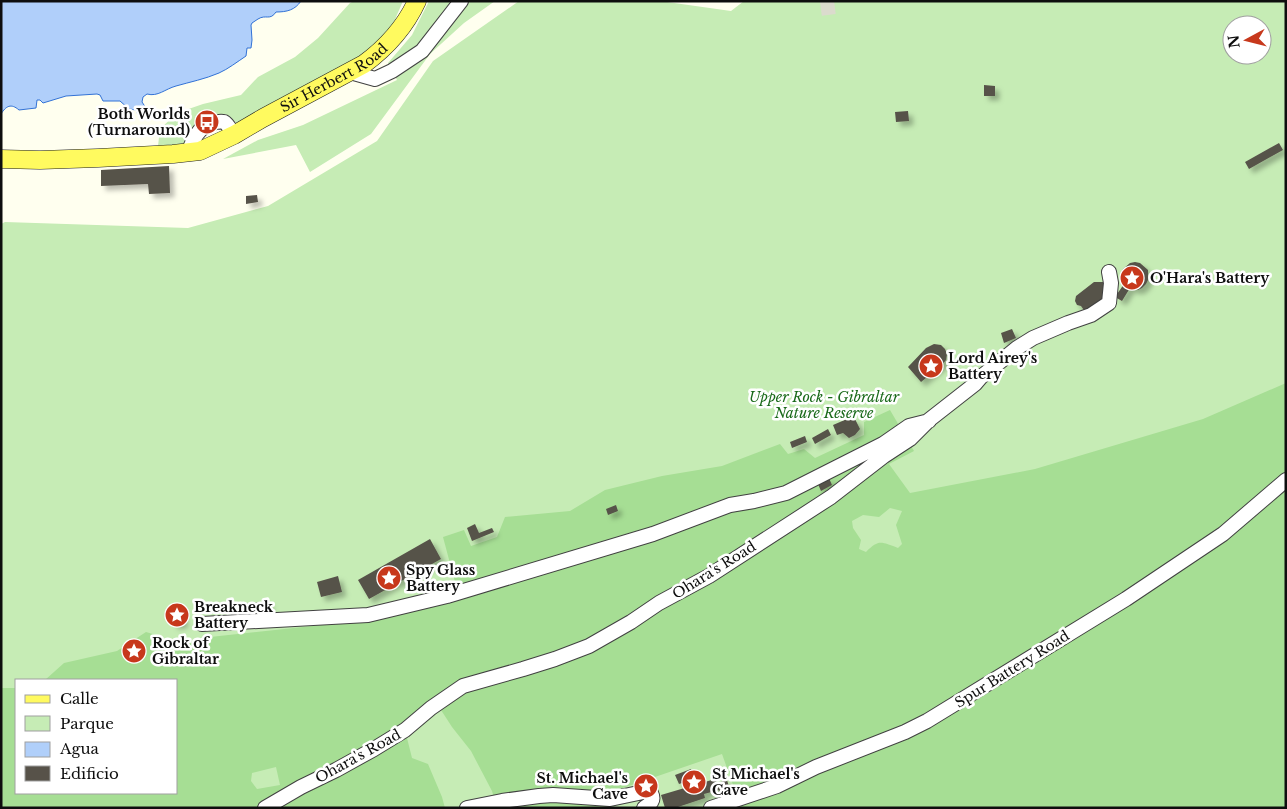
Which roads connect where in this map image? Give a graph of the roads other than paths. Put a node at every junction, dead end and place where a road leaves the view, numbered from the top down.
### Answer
1 (416, 1) edge
2 (461, 1) edge
3 (350, 72) junction
4 (1, 159) edge
5 (1108, 272) dead end
6 (929, 420) junction
7 (1286, 480) edge
8 (202, 624) dead end
9 (265, 808) edge
10 (467, 808) edge
11 (644, 808) edge
12 (711, 808) edge

1 - 3 main road, Sir Herbert Road
2 - 3 street
3 - 4 main road, Sir Herbert Road
5 - 6 street, Ohara's Road
6 - 8 street
6 - 9 street, Ohara's Road
7 - 12 street, Spur Battery Road
10 - 11 street

